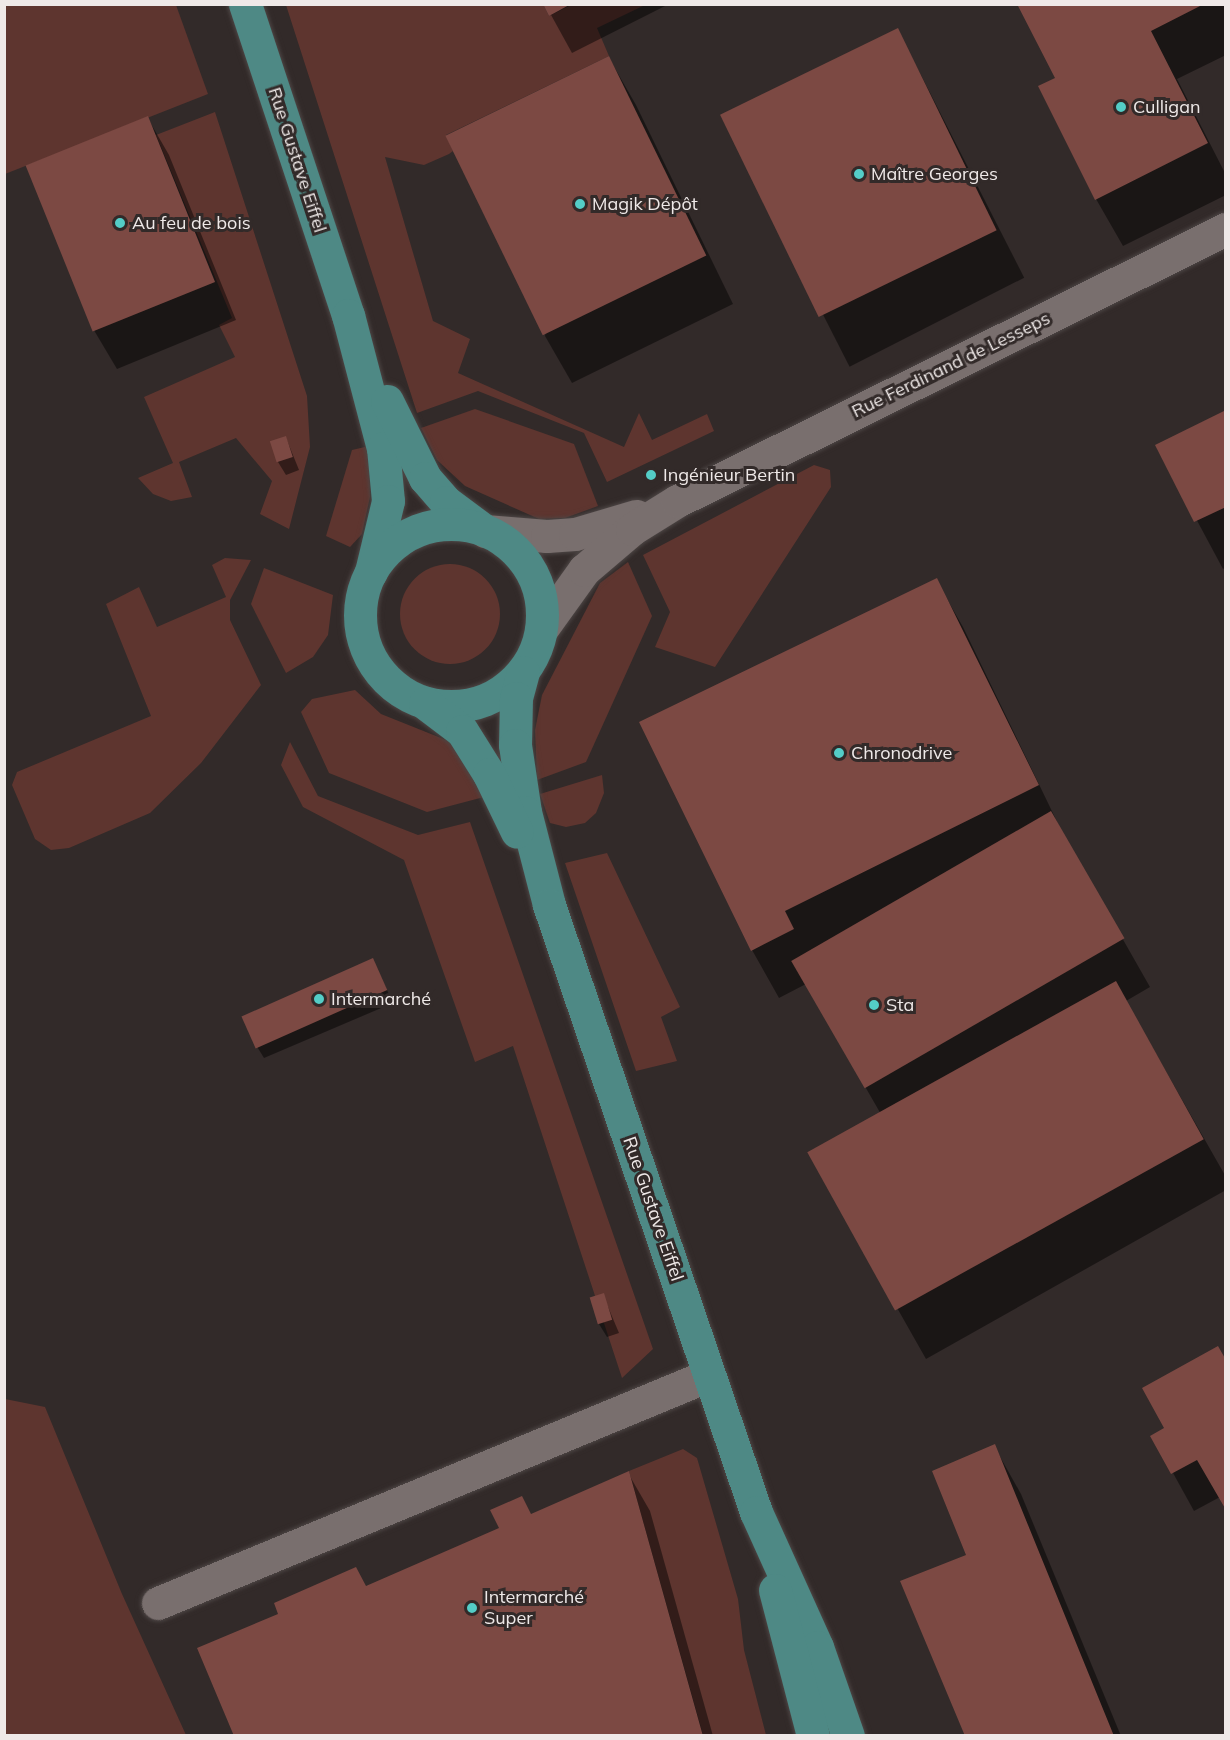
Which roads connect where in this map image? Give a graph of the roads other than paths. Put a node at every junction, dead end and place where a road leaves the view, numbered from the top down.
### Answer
1 (245, 4) edge
2 (1226, 229) edge
3 (348, 315) junction
4 (677, 501) junction
5 (484, 531) junction
6 (371, 572) junction
7 (541, 630) junction
8 (523, 672) junction
9 (425, 703) junction
10 (549, 905) junction
11 (710, 1375) junction
12 (756, 1512) junction
13 (158, 1603) dead end
14 (813, 1736) edge
15 (848, 1736) edge

1 - 3 main road, Rue Gustave Eiffel
2 - 4 street, Rue Ferdinand de Lesseps
3 - 5 main road, Rue Gustave Eiffel
3 - 6 main road, Rue Gustave Eiffel
4 - 5 street, Rue Ferdinand de Lesseps
4 - 7 street, Rue Ferdinand de Lesseps
5 - 6 main road
5 - 7 main road
6 - 9 main road
7 - 8 main road
8 - 9 main road
8 - 10 main road, Rue Gustave Eiffel
9 - 10 main road, Rue Gustave Eiffel
10 - 11 main road, Rue Gustave Eiffel
11 - 12 main road, Rue Gustave Eiffel
11 - 13 street
12 - 14 main road
12 - 15 main road

